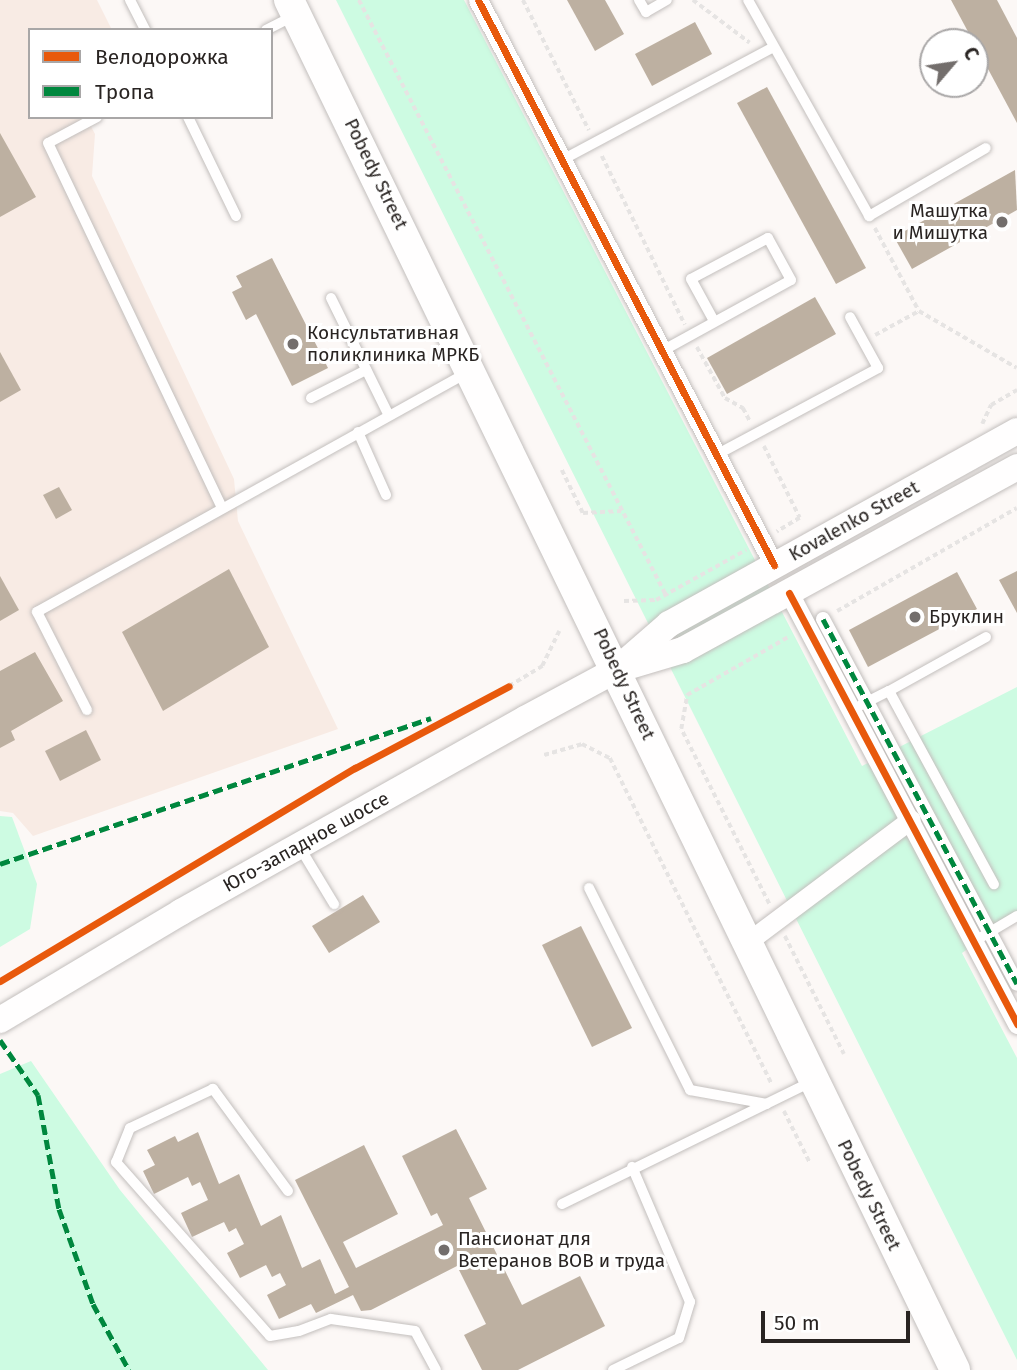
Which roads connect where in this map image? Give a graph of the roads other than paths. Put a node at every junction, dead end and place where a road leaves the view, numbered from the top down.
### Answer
1 (130, 0) edge
2 (478, 0) edge
3 (639, 0) edge
4 (667, 0) edge
5 (748, 0) edge
6 (293, 7) edge
7 (144, 28) edge
8 (268, 28) edge
9 (774, 47) junction
10 (93, 119) edge
11 (189, 119) edge
12 (986, 148) dead end
13 (562, 160) junction
14 (236, 216) dead end
15 (331, 298) dead end
16 (850, 317) dead end
17 (714, 321) junction
18 (662, 351) junction
19 (366, 370) junction
20 (472, 370) junction
21 (311, 398) dead end
22 (389, 416) junction
23 (1017, 431) edge
24 (358, 432) junction
25 (716, 455) junction
26 (1017, 467) edge
27 (386, 495) dead end
28 (222, 507) junction
29 (774, 565) junction
30 (789, 593) junction
31 (986, 637) dead end
32 (616, 670) junction
33 (889, 691) junction
34 (860, 706) junction
35 (88, 710) dead end
36 (911, 819) junction
37 (299, 846) junction
38 (994, 884) dead end
39 (589, 888) dead end
40 (334, 904) dead end
41 (1017, 916) edge
42 (991, 931) junction
43 (973, 942) junction
44 (746, 943) junction
45 (1017, 984) edge
46 (0, 1020) edge
47 (1017, 1024) edge
48 (813, 1081) junction
49 (767, 1104) junction
50 (632, 1167) junction
51 (288, 1191) dead end
52 (562, 1204) dead end
53 (436, 1370) edge
54 (612, 1370) edge
55 (955, 1370) edge

1 - 7 lane
2 - 13 street
3 - 4 lane
5 - 9 lane
6 - 8 lane
6 - 20 main road, Pobedy Street
9 - 12 lane
9 - 13 lane
10 - 28 lane
11 - 14 lane
13 - 18 street
15 - 19 lane
16 - 25 lane
17 - 17 lane
17 - 18 lane
18 - 25 street
19 - 21 lane
19 - 22 lane
20 - 22 lane
20 - 32 main road, Pobedy Street
22 - 24 lane
23 - 29 main road, Kovalenko Street
24 - 27 lane
24 - 28 lane
25 - 29 street
26 - 30 main road, Kovalenko Street
28 - 35 lane
29 - 30 main road
29 - 32 main road, Kovalenko Street
30 - 32 main road, Kovalenko Street
30 - 34 street
31 - 33 lane
32 - 37 main road, Юго-западное шоссе
32 - 44 main road, Pobedy Street
33 - 34 lane
33 - 38 lane
34 - 36 street
34 - 42 street
36 - 43 street
36 - 44 street
37 - 40 lane
37 - 46 main road, Юго-западное шоссе
39 - 49 lane
41 - 42 lane
42 - 43 lane
42 - 45 street
43 - 47 street
44 - 48 main road, Pobedy Street
48 - 49 lane
48 - 55 main road, Pobedy Street
49 - 50 lane
50 - 52 lane
50 - 54 lane
51 - 53 lane

